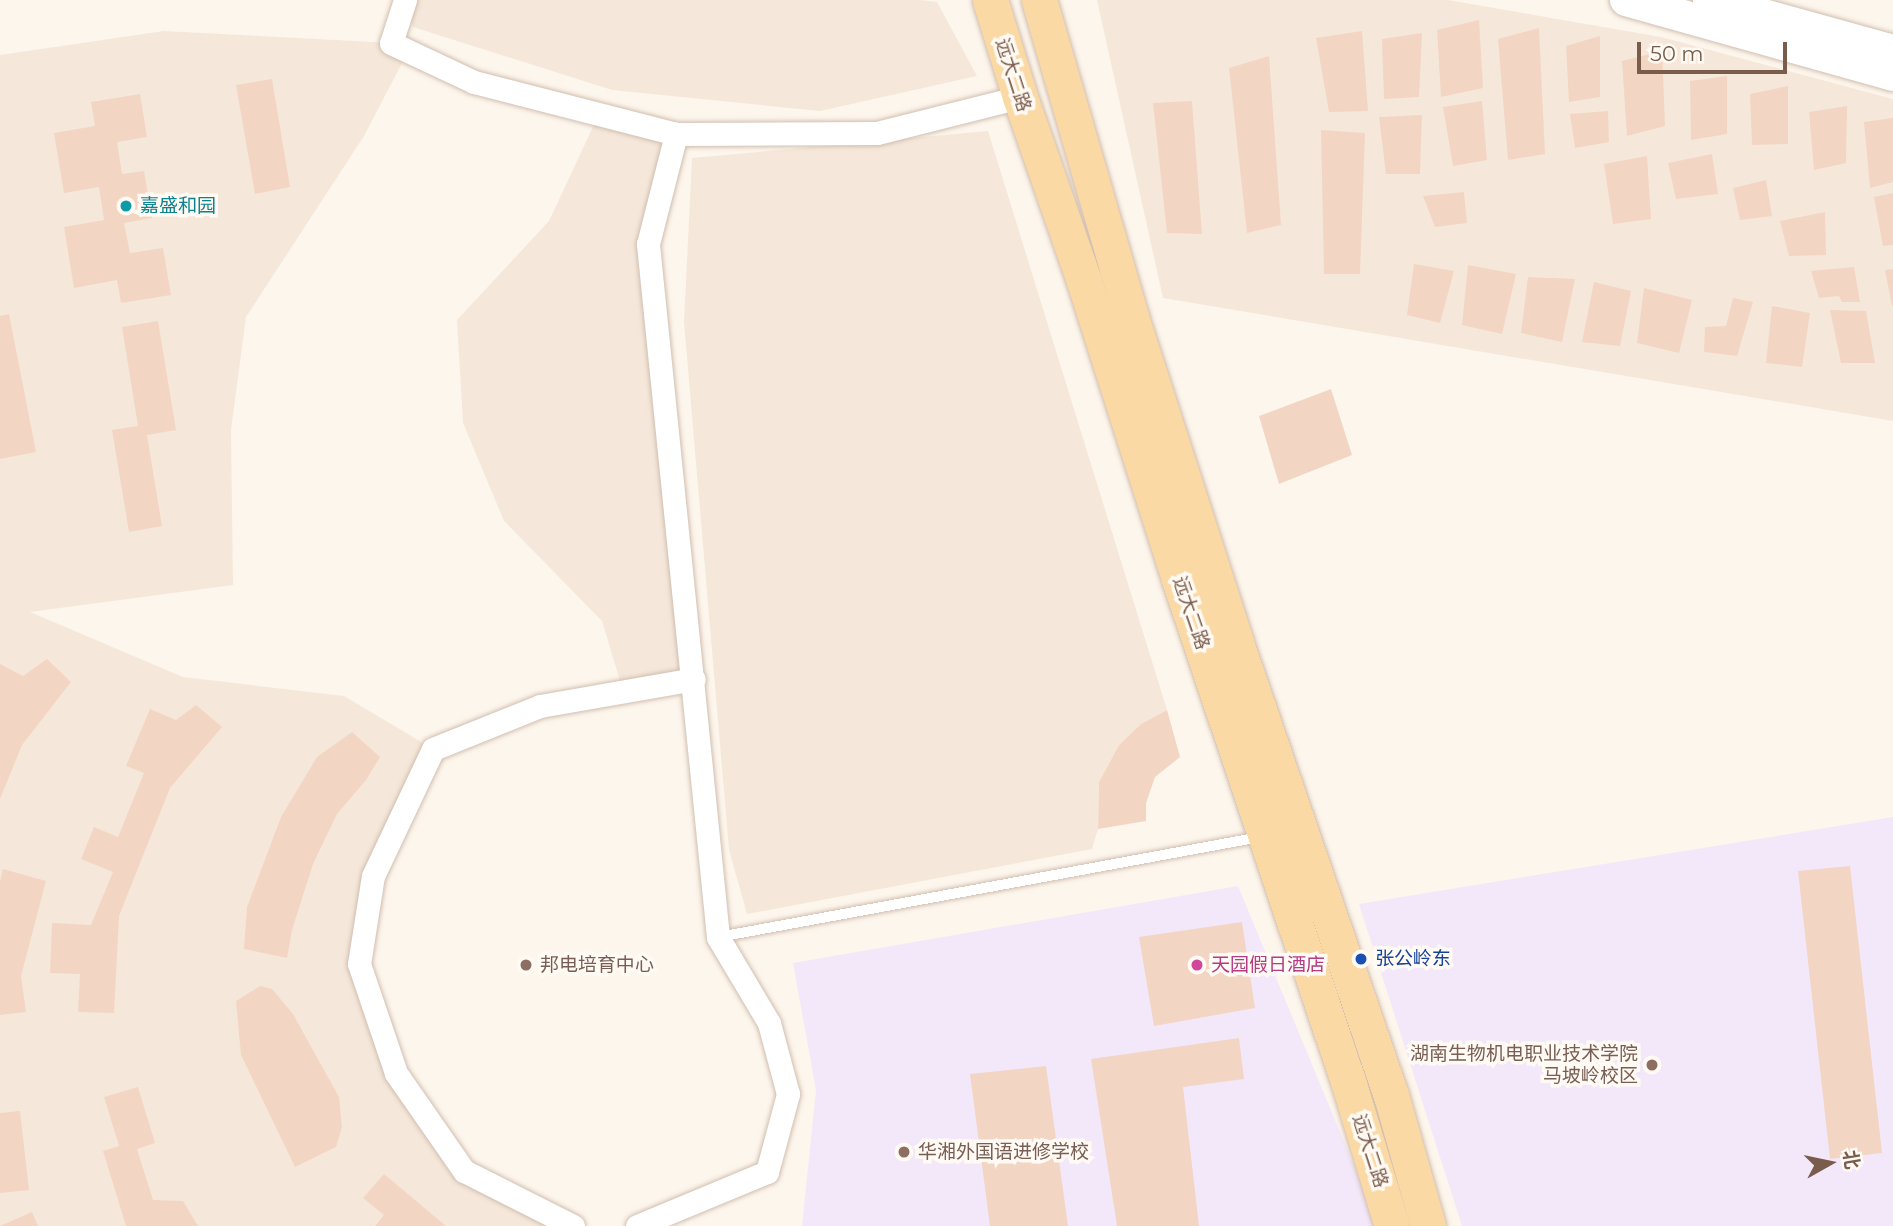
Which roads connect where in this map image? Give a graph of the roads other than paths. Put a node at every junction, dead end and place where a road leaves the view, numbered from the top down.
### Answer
1 (405, 0) edge
2 (990, 0) edge
3 (1038, 0) edge
4 (1626, 0) edge
5 (1709, 0) edge
6 (1893, 51) edge
7 (1893, 75) edge
8 (1020, 97) junction
9 (676, 134) junction
10 (694, 679) junction
11 (1266, 836) junction
12 (718, 937) junction
13 (573, 1226) edge
14 (636, 1226) edge
15 (1392, 1226) edge
16 (1428, 1226) edge

1 - 9 street
2 - 8 main road, 远大二路
3 - 16 main road, 远大二路
4 - 7 main road
5 - 6 main road
8 - 9 street
8 - 11 main road, 远大二路
9 - 10 street
10 - 12 street
10 - 13 street
11 - 12 lane
11 - 15 main road, 远大二路
12 - 14 street

